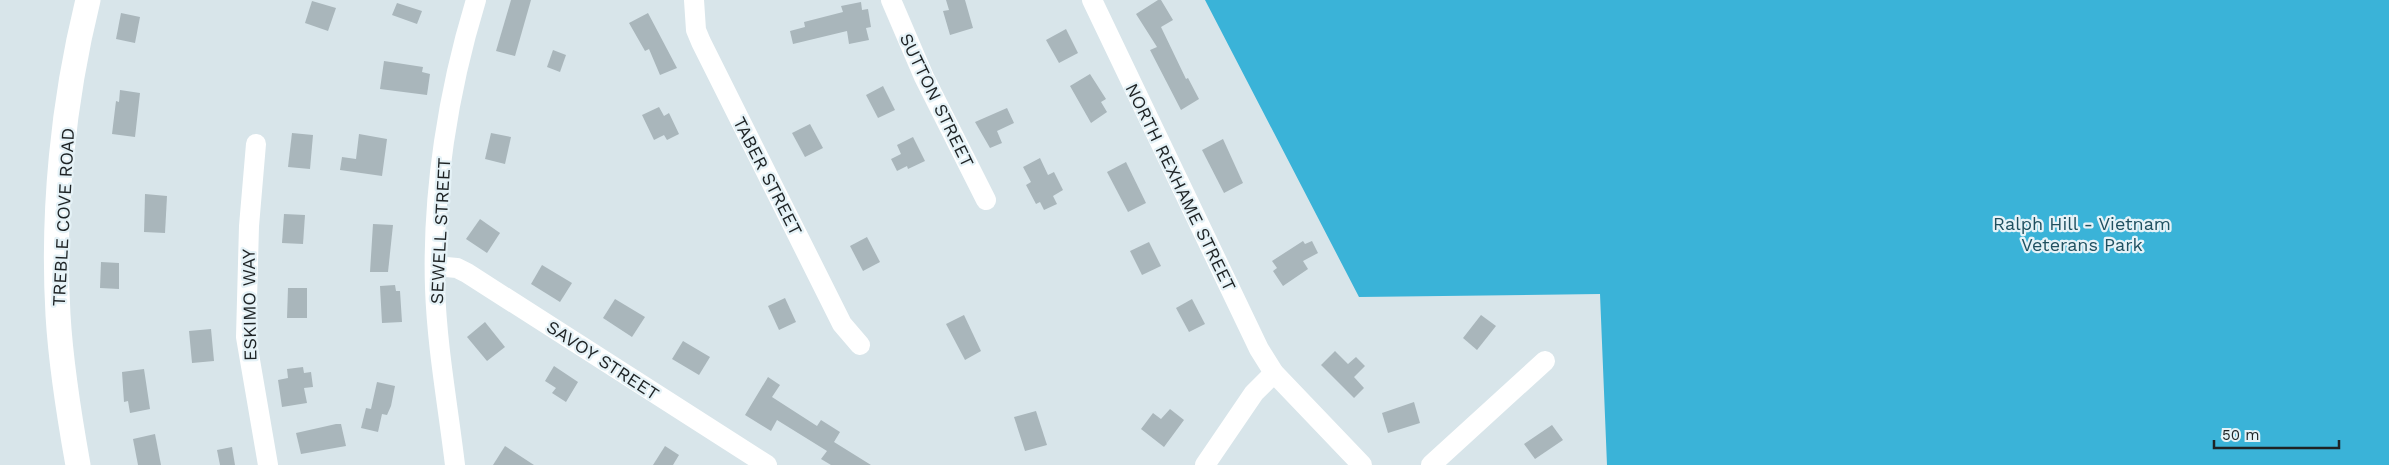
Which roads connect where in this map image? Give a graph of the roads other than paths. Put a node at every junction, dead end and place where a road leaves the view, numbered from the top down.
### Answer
1 (88, 0) edge
2 (476, 0) edge
3 (694, 0) edge
4 (890, 0) edge
5 (1092, 0) edge
6 (256, 144) dead end
7 (986, 200) dead end
8 (434, 266) junction
9 (860, 345) dead end
10 (1545, 361) dead end
11 (1274, 373) junction
12 (78, 465) edge
13 (268, 465) edge
14 (455, 465) edge
15 (767, 465) edge
16 (1205, 465) edge
17 (1362, 465) edge
18 (1432, 465) edge

1 - 12 main road, TREBLE COVE ROAD
2 - 8 street, SEWELL STREET
3 - 9 street, TABER STREET
4 - 7 street, SUTTON STREET
5 - 11 street, NORTH REXHAME STREET
6 - 13 street, ESKIMO WAY
8 - 14 street, SEWELL STREET
8 - 15 street, SAVOY STREET
10 - 18 street
11 - 16 street
11 - 17 street, NORTH REXHAME STREET

